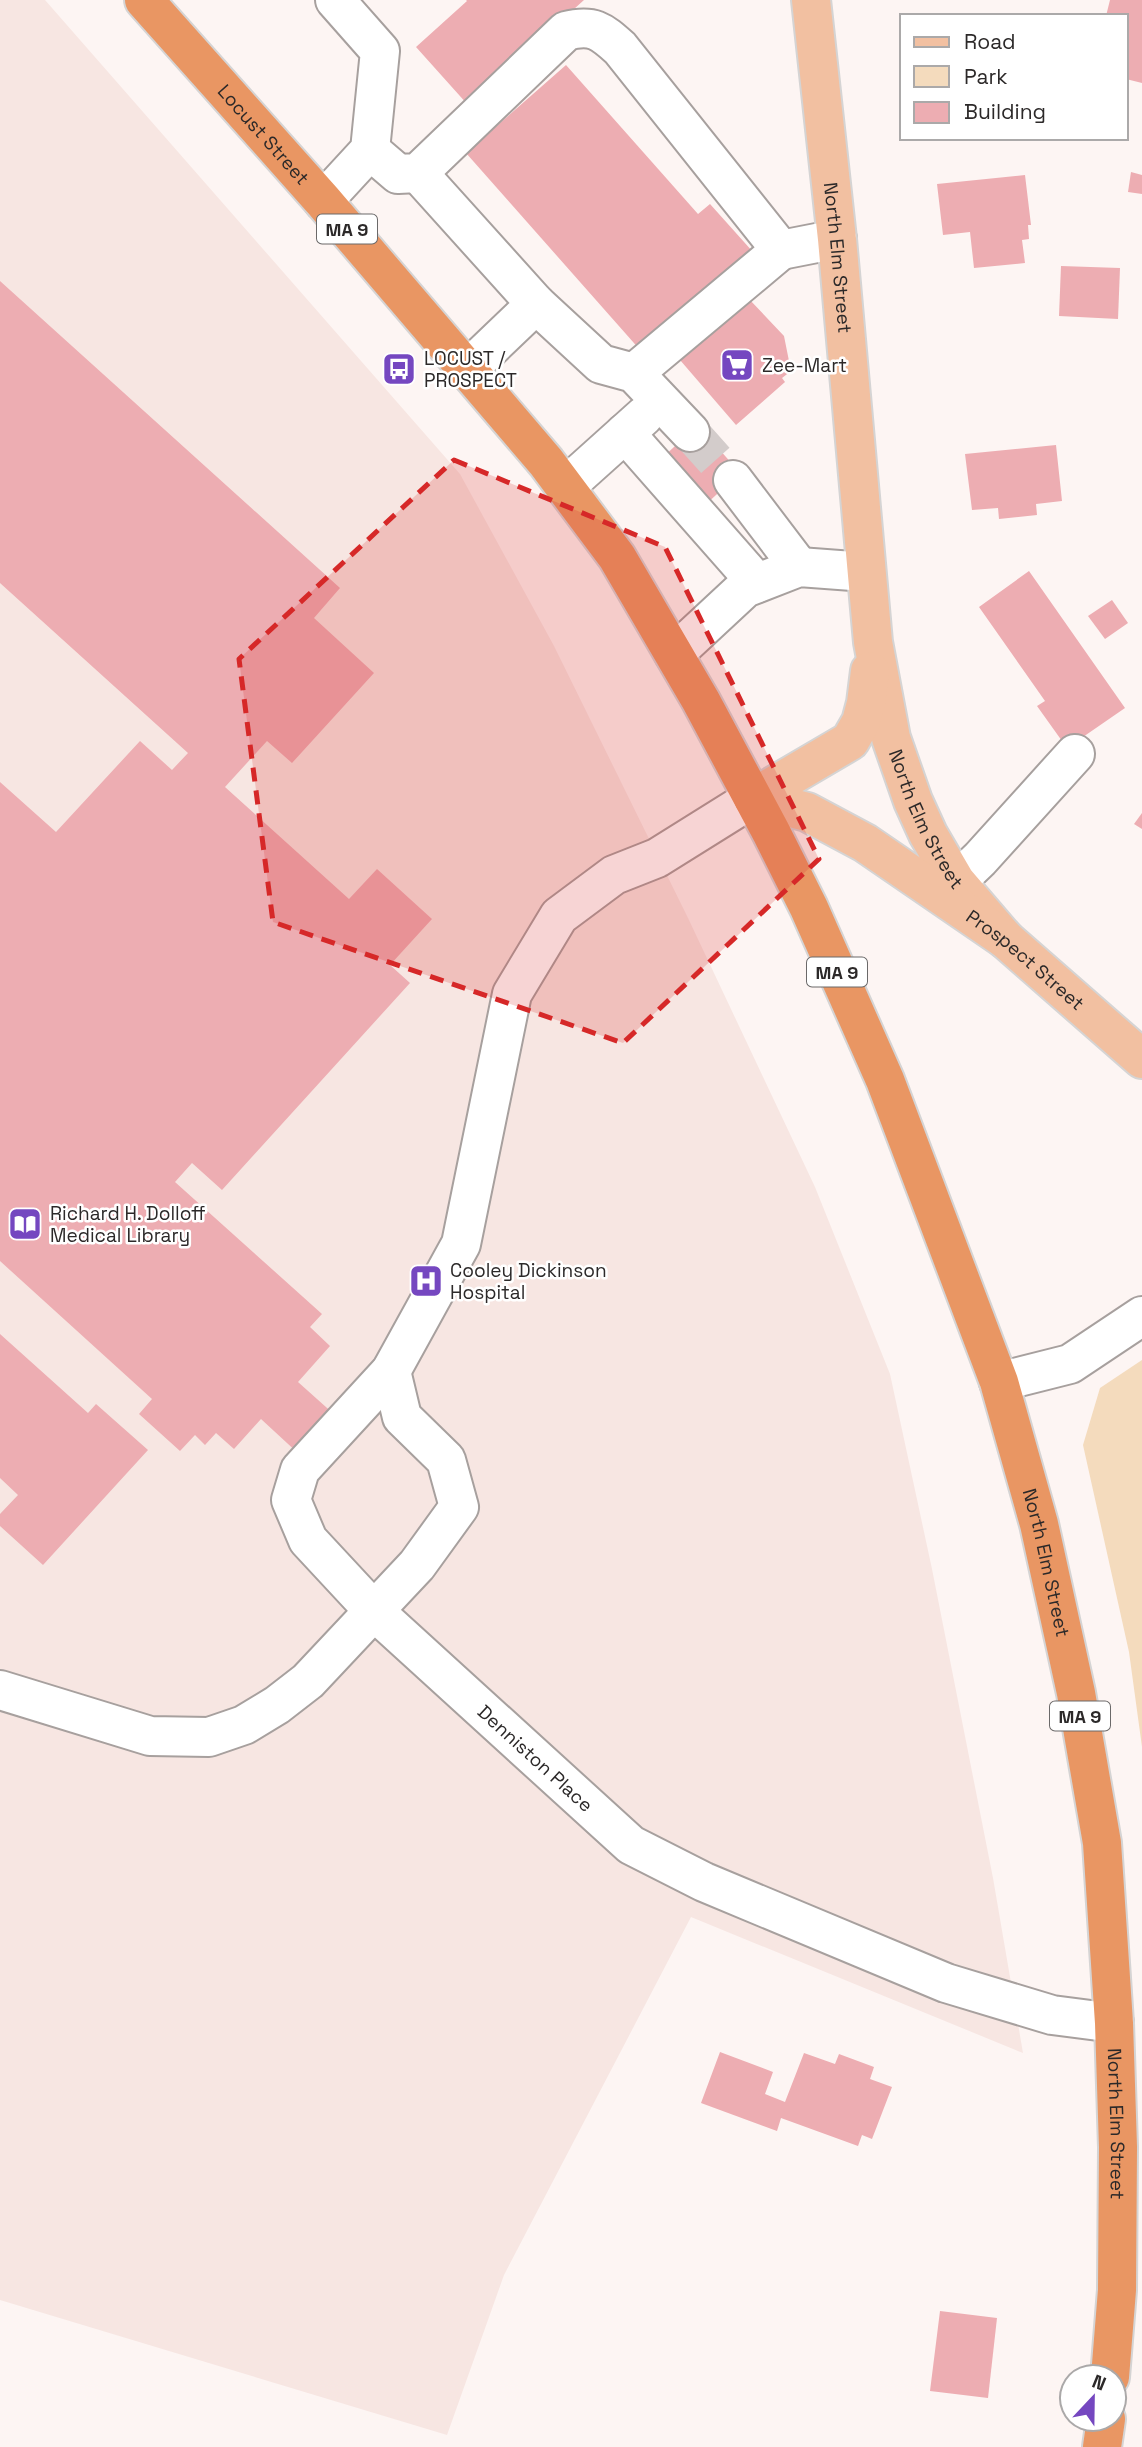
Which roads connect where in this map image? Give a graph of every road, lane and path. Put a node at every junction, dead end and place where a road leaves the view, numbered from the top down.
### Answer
1 (335, 0) edge
2 (811, 0) edge
3 (154, 3) edge
4 (370, 150) junction
5 (418, 173) junction
6 (323, 201) junction
7 (837, 239) junction
8 (781, 250) junction
9 (536, 304) junction
10 (467, 370) junction
11 (634, 373) junction
12 (661, 400) junction
13 (691, 432) tunnel mouth
14 (625, 433) junction
15 (555, 474) junction
16 (733, 480) tunnel mouth
17 (799, 567) junction
18 (866, 572) junction
19 (757, 583) junction
20 (873, 642) junction
21 (674, 654) junction
22 (1075, 754) dead end
23 (753, 798) junction
24 (956, 882) junction
25 (1005, 939) junction
26 (1142, 1059) edge
27 (1142, 1316) edge
28 (391, 1371) junction
29 (999, 1382) junction
30 (374, 1611) junction
31 (0, 1690) edge
32 (1114, 2023) junction
33 (1111, 2363) edge

1 - 4 street
2 - 7 main road, North Elm Street
3 - 6 highway, Locust Street / MA 9
4 - 5 street
4 - 6 street
5 - 8 street
5 - 9 street
6 - 10 highway, Locust Street / MA 9
7 - 8 street
7 - 18 main road, North Elm Street
8 - 11 street
9 - 10 street
9 - 11 street
10 - 15 highway, Locust Street / MA 9
11 - 12 street
12 - 13 street
12 - 14 street
14 - 15 street
14 - 19 street
15 - 21 highway, North Elm Street / MA 9
16 - 17 street
17 - 18 street
17 - 19 street
18 - 20 main road, North Elm Street
19 - 21 street
20 - 23 main road, North Elm Street
20 - 24 main road, North Elm Street
21 - 23 highway, North Elm Street / MA 9
22 - 24 street
23 - 25 main road, Prospect Street
23 - 28 street, Denniston Place
23 - 29 highway, North Elm Street / MA 9
24 - 25 main road, North Elm Street
25 - 26 main road, Prospect Street
27 - 29 street
28 - 30 street
28 - 30 street, Denniston Place
29 - 32 highway, North Elm Street / MA 9
30 - 31 street
30 - 32 street, Denniston Place
32 - 33 highway, North Elm Street / MA 9

